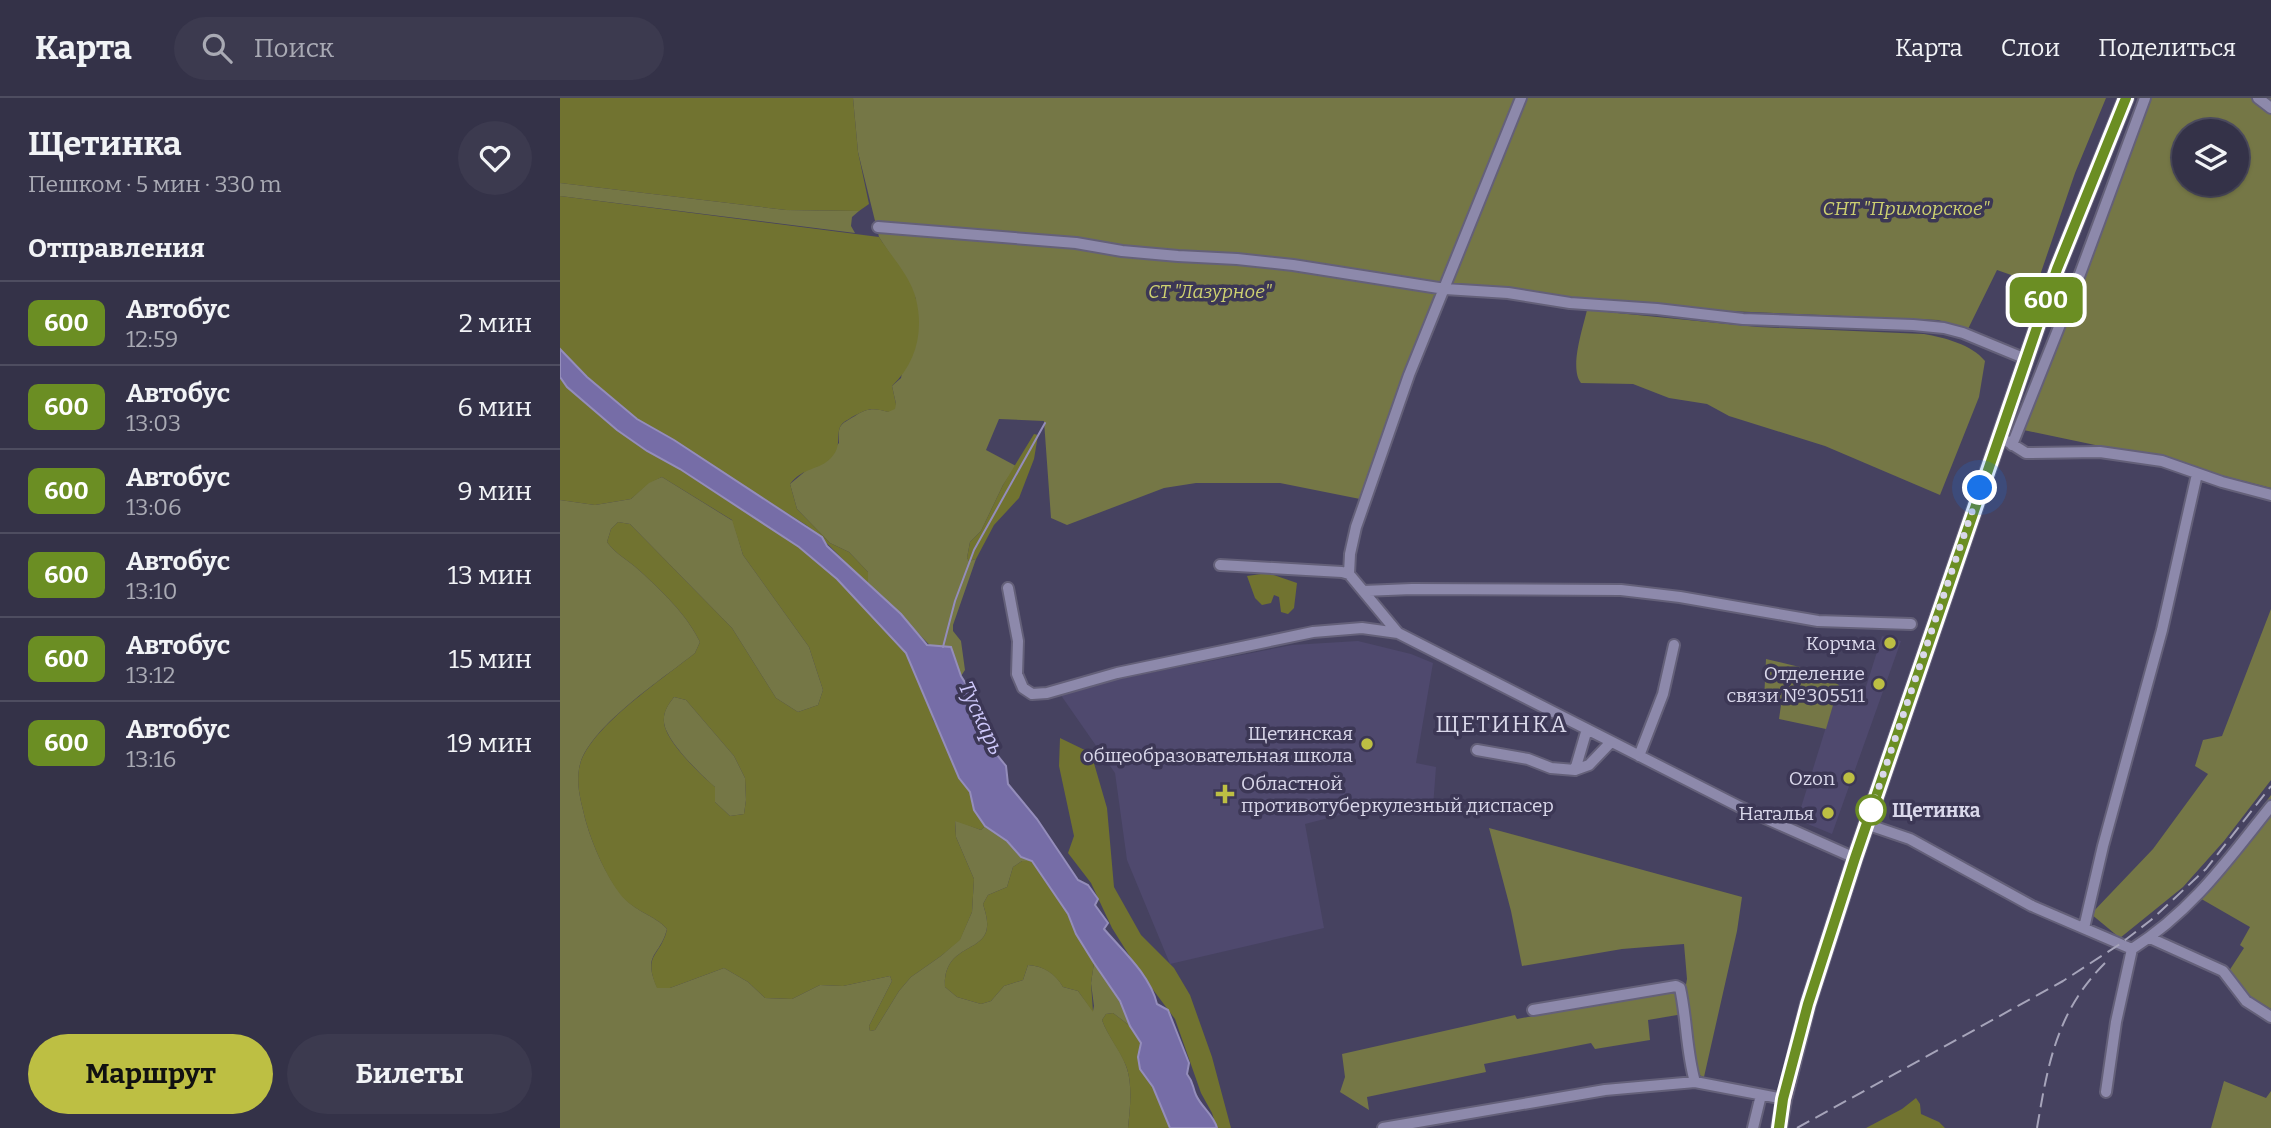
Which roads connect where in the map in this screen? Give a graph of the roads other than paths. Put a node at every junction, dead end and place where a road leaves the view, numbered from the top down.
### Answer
1 (1521, 98) edge
2 (2126, 98) edge
3 (2145, 98) edge
4 (2258, 98) edge
5 (2271, 108) edge
6 (878, 227) dead end
7 (1445, 289) junction
8 (2026, 359) junction
9 (2001, 432) junction
10 (2012, 445) junction
11 (2197, 474) junction
12 (2271, 495) edge
13 (1220, 565) dead end
14 (1349, 574) junction
15 (1008, 588) dead end
16 (1363, 591) junction
17 (1911, 624) dead end
18 (1398, 633) junction
19 (1674, 645) dead end
20 (1587, 729) junction
21 (1611, 742) junction
22 (1477, 750) dead end
23 (1639, 756) junction
24 (1575, 770) junction
25 (2271, 806) edge
26 (1866, 824) junction
27 (1855, 858) junction
28 (2084, 928) junction
29 (2150, 938) junction
30 (2132, 949) junction
31 (1533, 1010) dead end
32 (2271, 1017) edge
33 (1695, 1082) junction
34 (2106, 1092) dead end
35 (1761, 1095) junction
36 (1783, 1099) junction
37 (1383, 1128) edge
38 (1753, 1128) edge
39 (1779, 1128) edge

1 - 7 street
2 - 8 main road
3 - 10 street
4 - 5 street
6 - 7 street
7 - 8 street
7 - 14 street
8 - 9 main road
9 - 10 street
9 - 26 main road
10 - 11 street
11 - 12 street
11 - 28 street
13 - 14 street
14 - 16 street
15 - 18 street
16 - 17 street
16 - 18 street
18 - 20 street
19 - 23 street
20 - 21 street
20 - 24 street
21 - 23 street
21 - 24 street
22 - 24 street
23 - 27 street
25 - 29 street
26 - 27 main road
26 - 28 street
27 - 36 main road
28 - 30 street
29 - 30 street
29 - 32 street
30 - 34 street
31 - 33 street
33 - 35 street
33 - 37 street
35 - 36 street
35 - 38 street
36 - 39 main road

